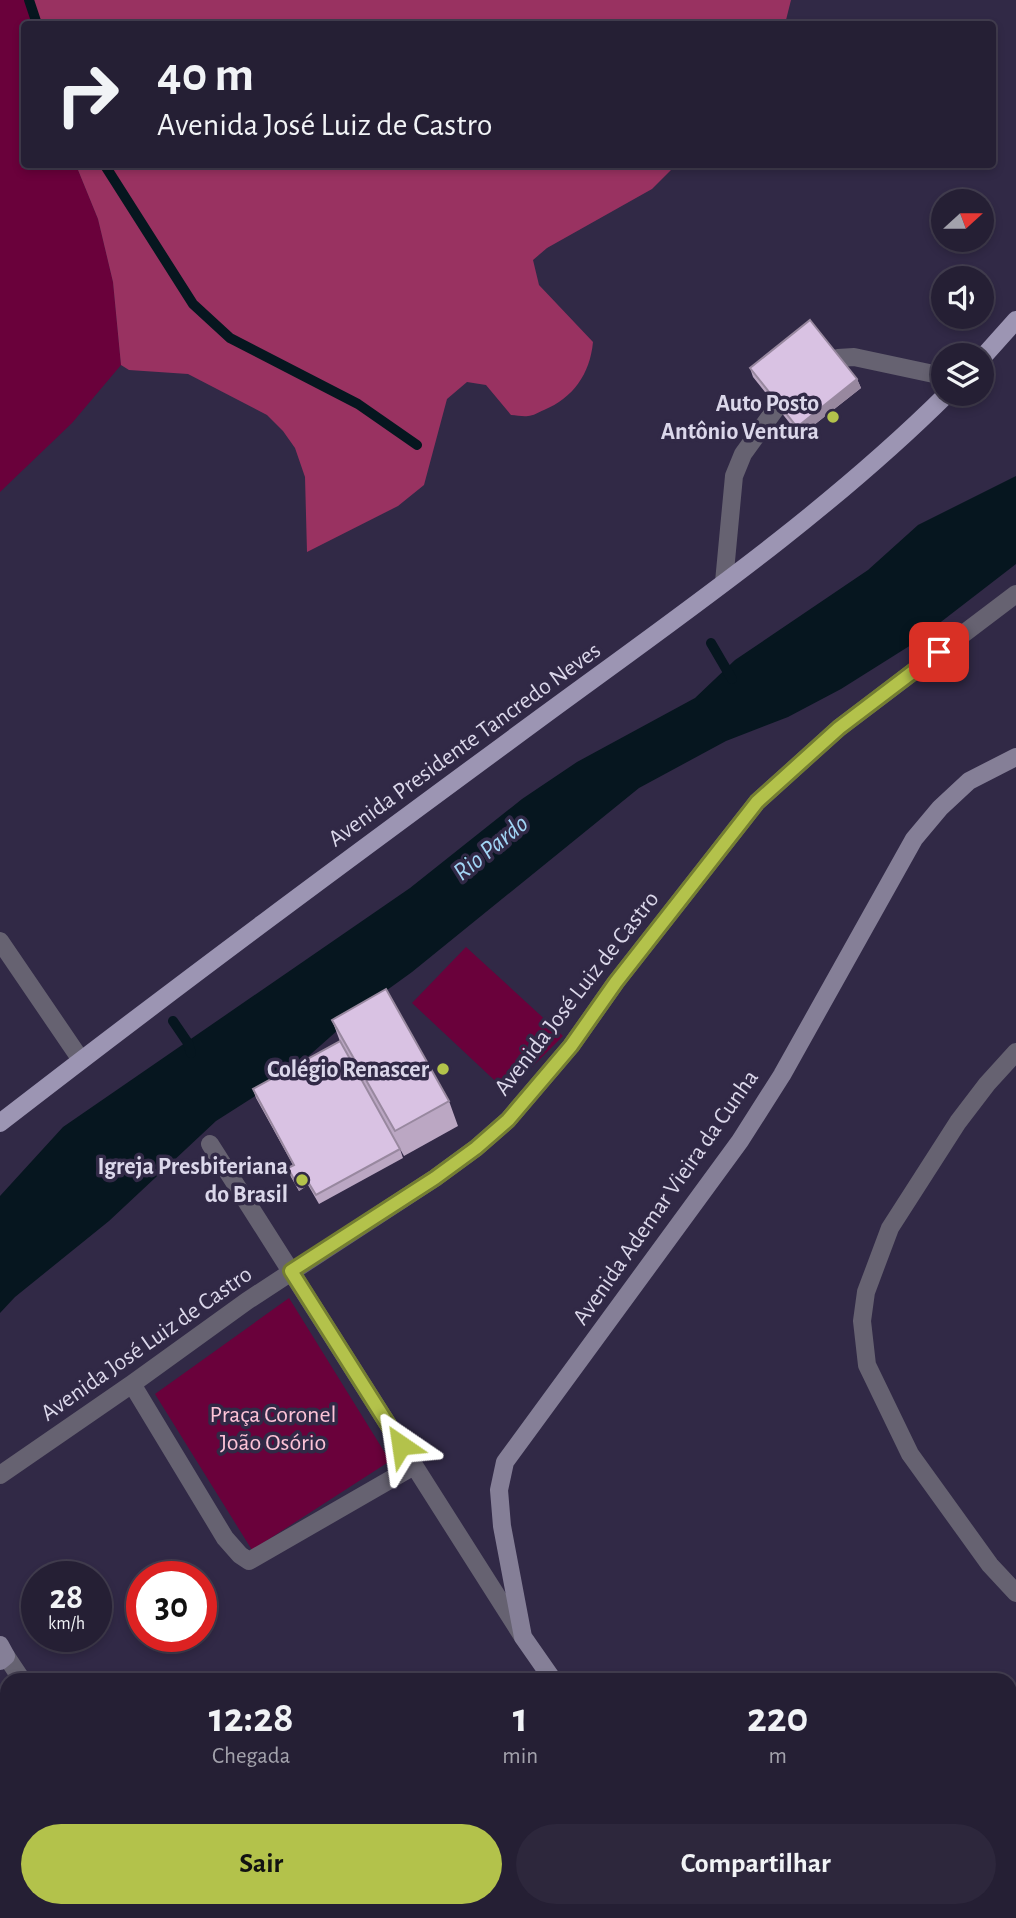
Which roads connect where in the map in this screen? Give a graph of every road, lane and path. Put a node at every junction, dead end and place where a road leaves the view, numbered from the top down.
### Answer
1 (1016, 320) edge
2 (994, 345) edge
3 (838, 358) edge
4 (931, 373) edge
5 (935, 406) edge
6 (777, 407) edge
7 (724, 582) junction
8 (1016, 594) edge
9 (1016, 757) edge
10 (0, 941) edge
11 (1016, 1052) edge
12 (81, 1060) junction
13 (0, 1123) edge
14 (210, 1144) dead end
15 (291, 1271) junction
16 (132, 1384) junction
17 (414, 1466) junction
18 (0, 1475) edge
19 (1016, 1593) edge
20 (523, 1637) junction
21 (2, 1654) edge
22 (17, 1673) edge
23 (548, 1673) edge

1 - 2 main road
3 - 4 street
5 - 7 main road, Avenida Presidente Tancredo Neves
6 - 7 street
7 - 12 main road, Avenida Presidente Tancredo Neves
8 - 15 street, Avenida José Luiz de Castro
9 - 20 street, Avenida Ademar Vieira da Cunha
10 - 12 street
11 - 19 street
12 - 13 main road, Avenida Presidente Tancredo Neves
14 - 15 street
15 - 16 street, Avenida José Luiz de Castro
15 - 17 street
16 - 17 street
16 - 18 street, Avenida José Luiz de Castro
17 - 20 street
20 - 23 street
21 - 22 street

